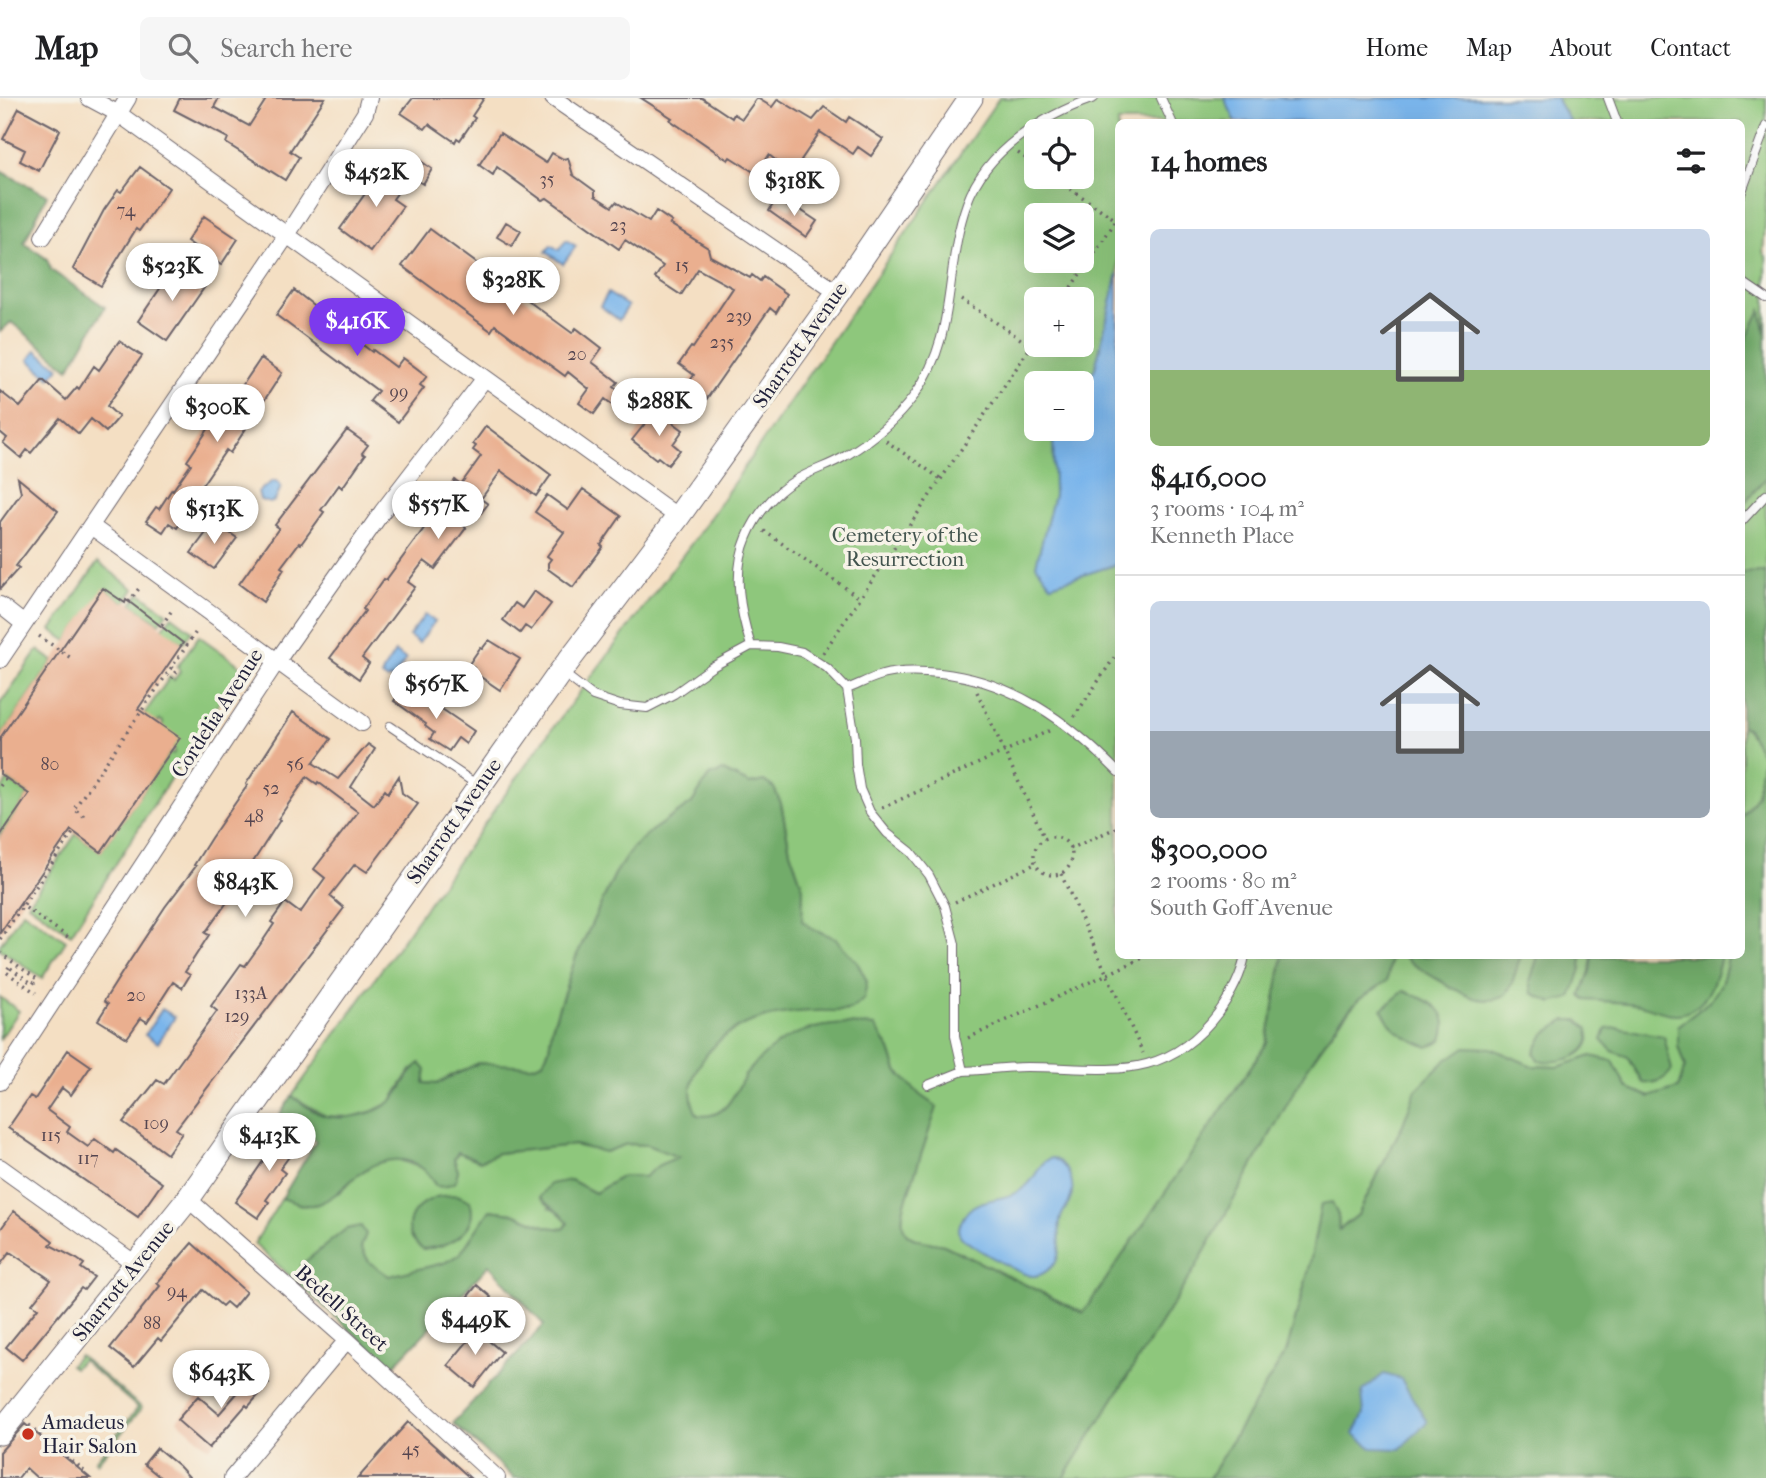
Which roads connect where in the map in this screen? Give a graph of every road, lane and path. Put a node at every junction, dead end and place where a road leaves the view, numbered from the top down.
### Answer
1 (89, 98) edge
2 (128, 98) edge
3 (369, 98) edge
4 (553, 98) edge
5 (971, 98) edge
6 (1094, 98) edge
7 (1161, 98) edge
8 (1608, 98) edge
9 (119, 114) junction
10 (1171, 119) edge
11 (1616, 119) edge
12 (1766, 126) edge
13 (1018, 153) dead end
14 (1024, 157) edge
15 (1745, 183) edge
16 (1071, 189) edge
17 (1115, 218) edge
18 (1115, 222) edge
19 (287, 234) junction
20 (43, 237) dead end
21 (1745, 284) edge
22 (1071, 287) edge
23 (838, 293) junction
24 (1766, 298) edge
25 (961, 299) dead end
26 (1024, 341) edge
27 (1024, 356) edge
28 (485, 378) junction
29 (886, 441) dead end
30 (941, 478) junction
31 (1766, 495) edge
32 (678, 517) junction
33 (1745, 518) edge
34 (91, 526) junction
35 (762, 530) dead end
36 (140, 587) dead end
37 (860, 598) junction
38 (129, 602) dead end
39 (0, 605) edge
40 (172, 610) dead end
41 (24, 624) junction
42 (162, 625) dead end
43 (198, 629) dead end
44 (39, 636) dead end
45 (751, 646) junction
46 (822, 653) dead end
47 (1115, 656) edge
48 (71, 658) dead end
49 (0, 660) edge
50 (277, 661) junction
51 (172, 667) junction
52 (561, 671) junction
53 (172, 678) dead end
54 (847, 689) junction
55 (975, 689) dead end
56 (1074, 718) dead end
57 (362, 723) dead end
58 (390, 726) dead end
59 (1055, 729) dead end
60 (1005, 752) junction
61 (1115, 769) edge
62 (6, 778) dead end
63 (0, 786) edge
64 (479, 786) junction
65 (880, 809) dead end
66 (84, 816) dead end
67 (1115, 828) edge
68 (75, 830) dead end
69 (1045, 839) junction
70 (1070, 849) junction
71 (1035, 864) junction
72 (1061, 874) junction
73 (955, 902) dead end
74 (22, 905) junction
75 (0, 939) edge
76 (71, 939) dead end
77 (0, 953) edge
78 (1140, 959) edge
79 (1244, 959) edge
80 (1107, 974) junction
81 (36, 993) dead end
82 (967, 1039) dead end
83 (1144, 1054) dead end
84 (963, 1071) junction
85 (0, 1082) edge
86 (928, 1085) dead end
87 (0, 1167) edge
88 (188, 1199) junction
89 (137, 1265) junction
90 (347, 1340) junction
91 (23, 1420) dead end
92 (0, 1433) edge
93 (83, 1471) dead end
94 (232, 1478) edge
95 (497, 1478) edge

1 - 9 street
2 - 9 street
3 - 19 street
4 - 23 street
5 - 23 street, Sharrott Avenue
6 - 45 lane
7 - 10 lane
8 - 11 lane
9 - 19 street
9 - 20 street
12 - 15 lane
13 - 14 path
16 - 17 path
18 - 22 path
19 - 28 street
19 - 34 street
21 - 24 lane
23 - 32 street, Sharrott Avenue
25 - 26 path
27 - 30 path
28 - 32 street
28 - 50 street, Cordelia Avenue
29 - 30 path
30 - 37 path
31 - 33 lane
32 - 52 street, Sharrott Avenue
34 - 41 street
34 - 50 street
35 - 37 path
36 - 38 path
37 - 46 path
39 - 41 street
40 - 42 path
41 - 49 street
43 - 51 path
44 - 48 path
45 - 52 lane
45 - 54 lane
47 - 56 path
50 - 57 street
50 - 85 street, Cordelia Avenue
51 - 53 path
51 - 66 path
52 - 64 street, Sharrott Avenue
54 - 61 lane
54 - 84 lane
55 - 60 path
58 - 64 lane
59 - 60 path
60 - 65 path
60 - 69 path
62 - 63 path
64 - 88 street, Sharrott Avenue
67 - 70 path
68 - 74 path
69 - 70 path
69 - 71 path
70 - 72 path
71 - 72 path
71 - 73 path
72 - 80 path
74 - 75 path
74 - 76 path
77 - 81 path
78 - 80 path
79 - 84 lane
80 - 82 path
80 - 83 path
84 - 86 lane
87 - 89 street
88 - 89 street, Sharrott Avenue
88 - 90 street, Bedell Street
89 - 92 street, Sharrott Avenue
90 - 94 street
90 - 95 street, Bedell Street
91 - 93 path

